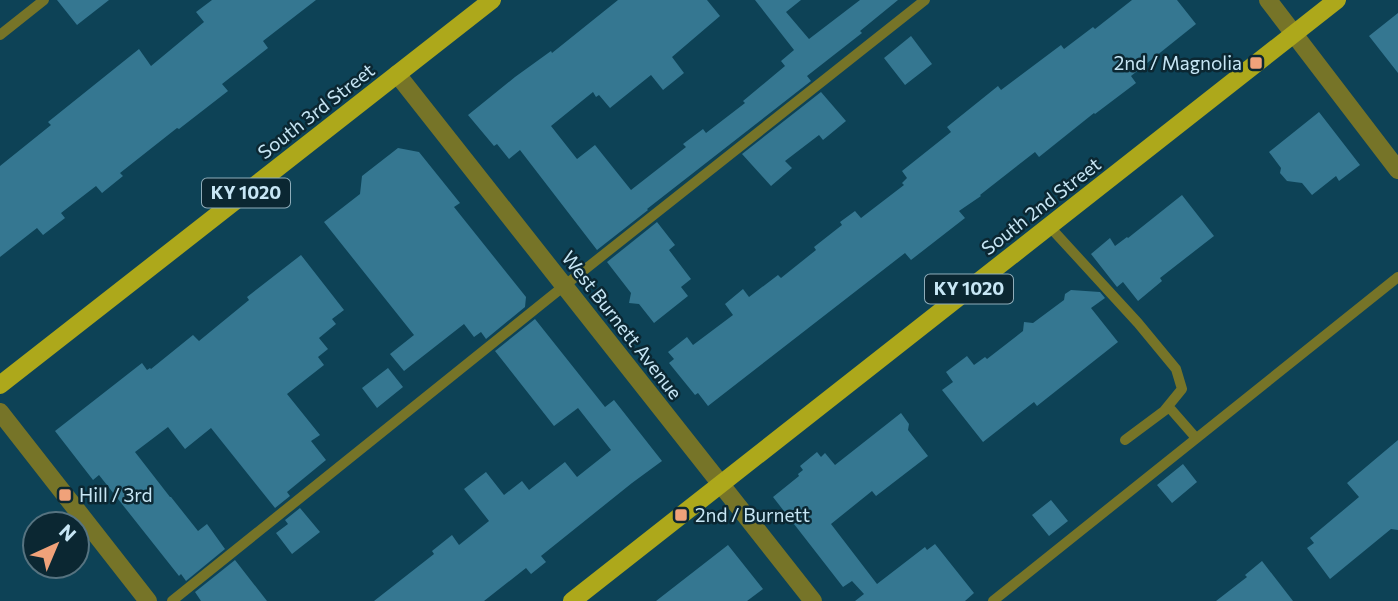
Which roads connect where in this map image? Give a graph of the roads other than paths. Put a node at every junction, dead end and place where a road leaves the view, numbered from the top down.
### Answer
1 (44, 0) edge
2 (492, 0) edge
3 (925, 0) edge
4 (1268, 0) edge
5 (1337, 0) edge
6 (1294, 34) junction
7 (0, 35) edge
8 (397, 74) junction
9 (1398, 170) edge
10 (1049, 226) junction
11 (1398, 277) edge
12 (564, 286) junction
13 (0, 385) edge
14 (1168, 406) junction
15 (0, 412) edge
16 (1196, 438) junction
17 (1125, 440) dead end
18 (721, 484) junction
19 (148, 601) edge
20 (172, 601) edge
21 (572, 601) edge
22 (813, 601) edge
23 (993, 601) edge

1 - 7 lane
2 - 8 main road, South 3rd Street / KY 1020
3 - 12 lane
4 - 6 street
5 - 6 main road, South 2nd Street / KY 1020
6 - 9 street
6 - 10 main road, South 2nd Street / KY 1020
8 - 12 street, West Burnett Avenue
8 - 13 main road, South 3rd Street / KY 1020
10 - 14 lane
10 - 18 main road, South 2nd Street / KY 1020
11 - 16 lane
12 - 18 street, West Burnett Avenue
12 - 20 lane
14 - 16 lane
14 - 17 lane
15 - 19 street
16 - 23 lane
18 - 21 main road, South 2nd Street / KY 1020
18 - 22 street, West Burnett Avenue

